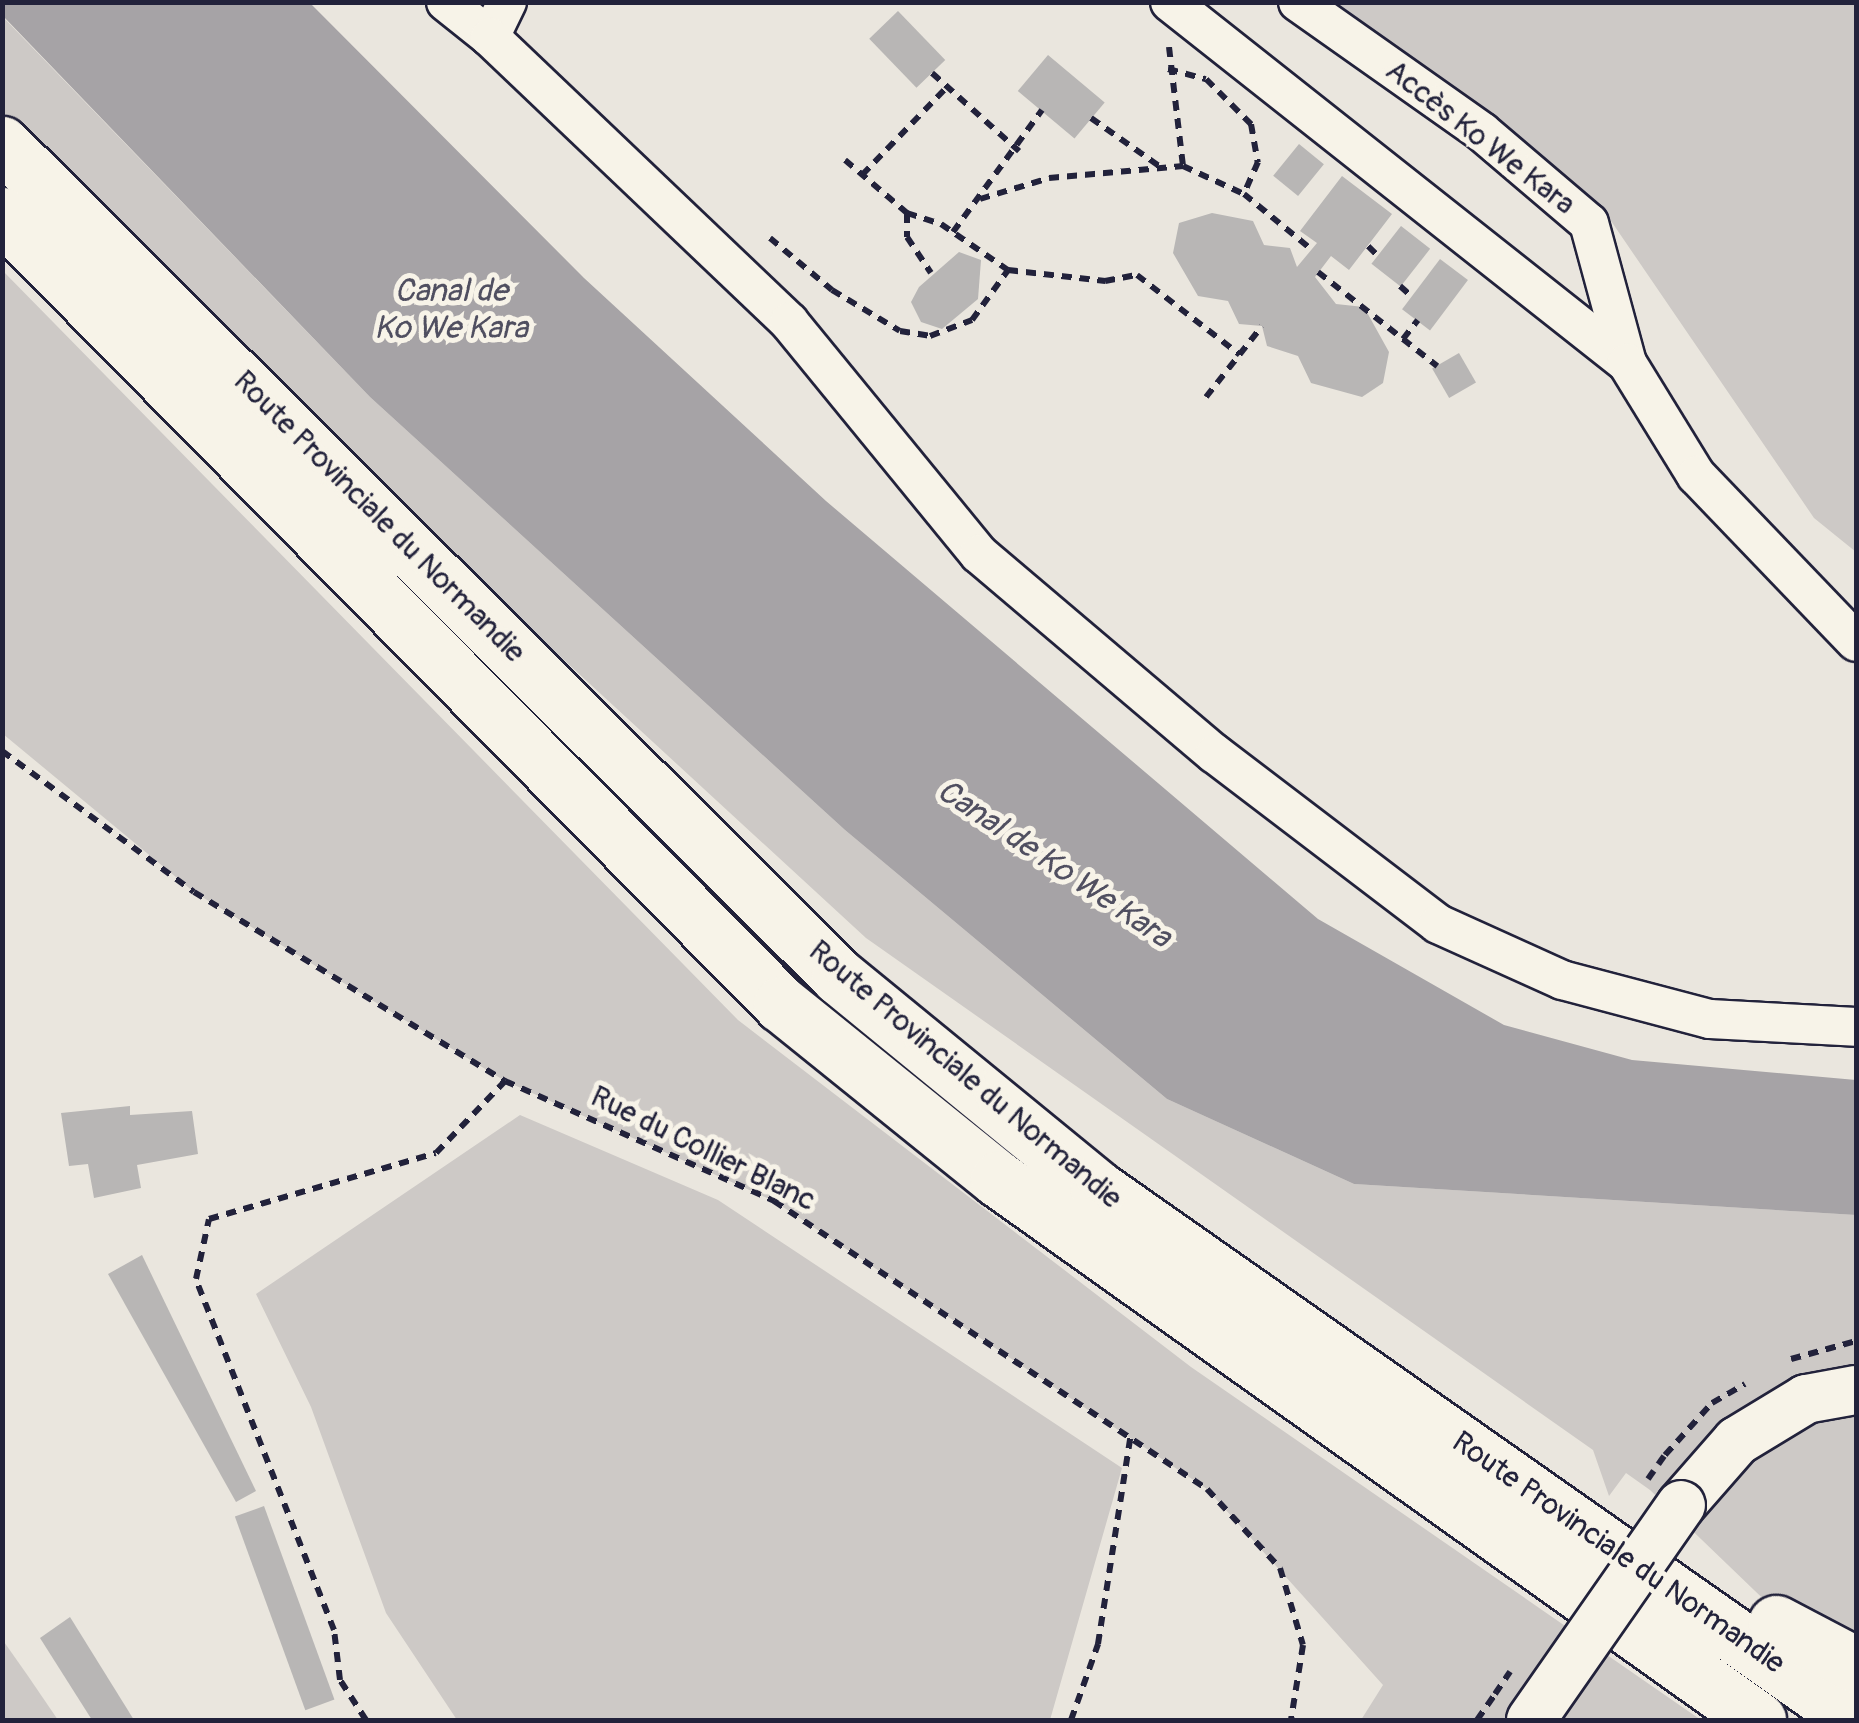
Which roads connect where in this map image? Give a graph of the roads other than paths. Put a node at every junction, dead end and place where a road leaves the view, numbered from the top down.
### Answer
1 (446, 2) edge
2 (507, 2) edge
3 (1298, 2) edge
4 (1171, 4) edge
5 (490, 37) junction
6 (2, 144) edge
7 (2, 215) edge
8 (1627, 363) junction
9 (1856, 642) edge
10 (1856, 1027) edge
11 (1856, 1390) edge
12 (1557, 1508) junction
13 (1530, 1558) junction
14 (1856, 1666) edge
15 (1513, 1707) edge
16 (1694, 1720) edge
17 (1758, 1720) edge
18 (1855, 1720) edge

1 - 5 lane
2 - 5 lane
3 - 8 lane, Accès Ko We Kara
4 - 8 lane
5 - 10 lane
6 - 12 highway, Route Provinciale du Normandie
7 - 13 highway, Route Provinciale du Normandie
8 - 9 lane, Accès Ko We Kara
11 - 15 main road, bridge
12 - 14 highway
12 - 18 highway, Route Provinciale du Normandie
13 - 16 highway
13 - 17 highway, Route Provinciale du Normandie

